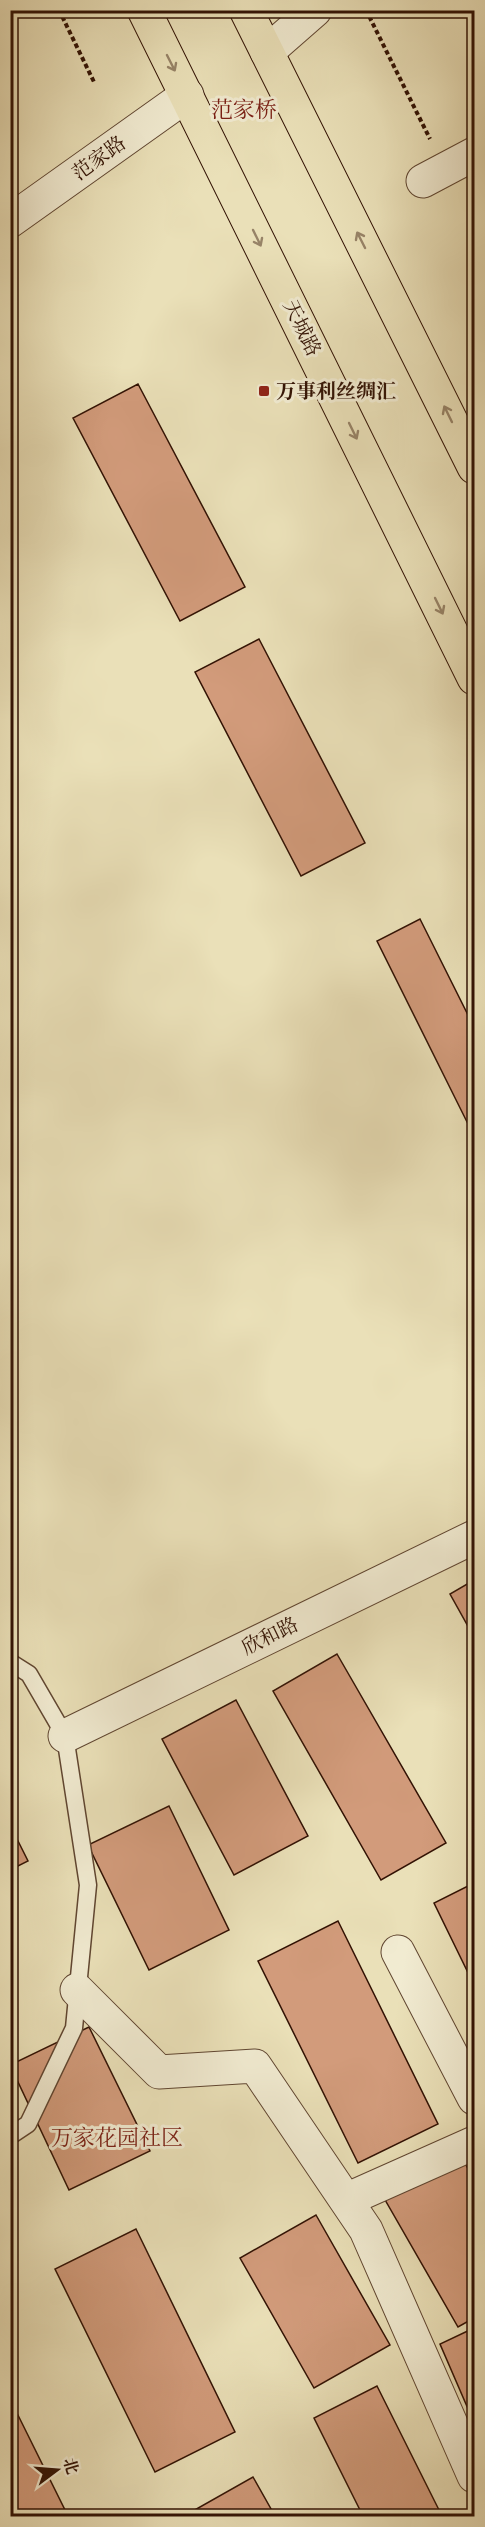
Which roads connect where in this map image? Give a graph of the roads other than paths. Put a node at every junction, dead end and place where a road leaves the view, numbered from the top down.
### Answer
1 (144, 10) edge
2 (246, 10) edge
3 (315, 10) edge
4 (267, 52) junction
5 (187, 95) junction
6 (474, 154) edge
7 (423, 181) dead end
8 (10, 221) edge
9 (474, 467) edge
10 (474, 678) edge
11 (474, 1537) edge
12 (10, 1662) edge
13 (65, 1736) junction
14 (398, 1952) dead end
15 (77, 1990) junction
16 (474, 2098) edge
17 (10, 2136) edge
18 (474, 2143) edge
19 (346, 2200) junction
20 (474, 2476) edge

1 -> 5 main road, 天城路
2 - 4 main road
3 - 4 street
9 -> 4 main road
5 - 8 street, 范家路
5 -> 10 main road, 天城路
6 - 7 street
11 - 13 street, 欣和路
12 - 13 lane
13 - 15 lane
14 - 16 street
15 - 17 lane
15 - 19 street
18 - 19 street
19 - 20 street

